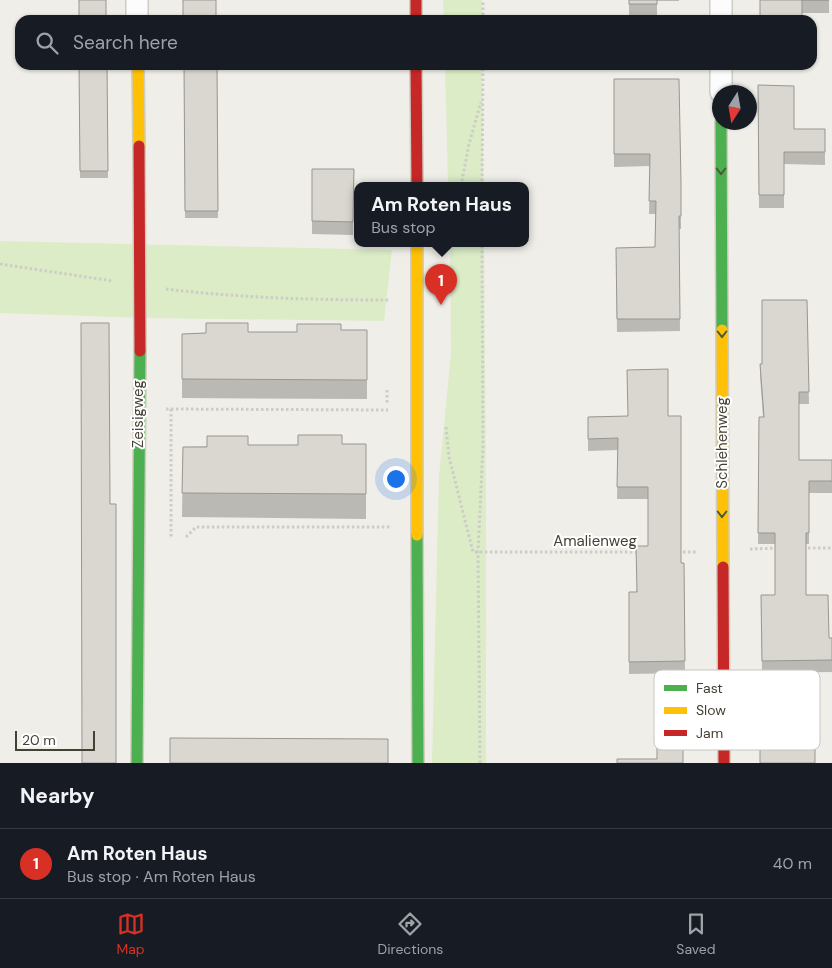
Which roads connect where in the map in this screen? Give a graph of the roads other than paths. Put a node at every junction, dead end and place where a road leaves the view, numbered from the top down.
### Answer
1 (137, 0) edge
2 (416, 0) edge
3 (721, 0) edge
4 (137, 15) edge
5 (416, 15) edge
6 (721, 15) edge
7 (138, 70) edge
8 (416, 70) edge
9 (721, 70) edge
10 (721, 85) edge
11 (721, 130) edge
12 (417, 182) edge
13 (417, 247) edge
14 (723, 670) edge
15 (724, 750) edge
16 (137, 763) edge
17 (418, 763) edge
18 (724, 763) edge

1 - 4 street
2 - 5 street
3 - 6 street
7 - 16 street, Zeisigweg
8 - 12 street
9 - 10 street
11 -> 14 street, Schlehenweg
13 - 17 street
15 -> 18 street, Schlehenweg

